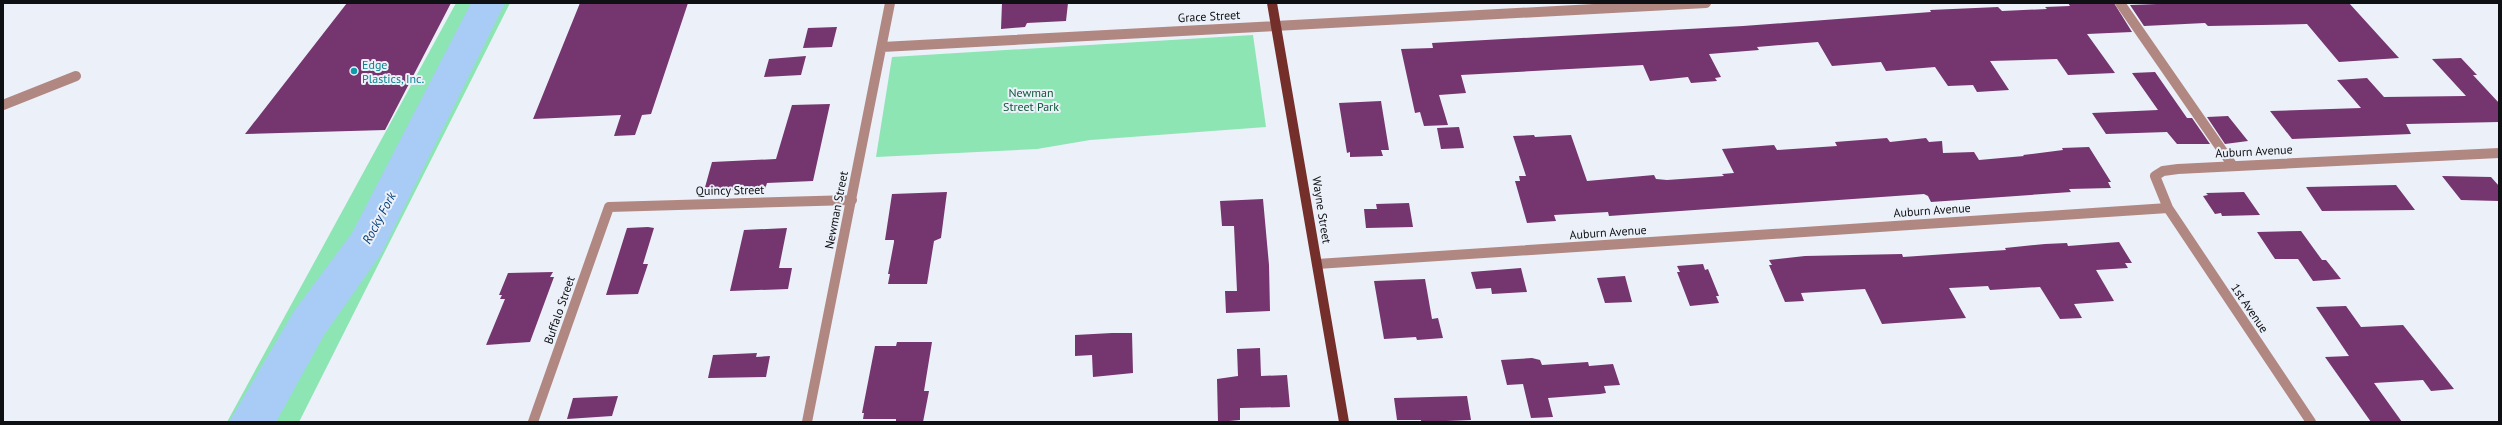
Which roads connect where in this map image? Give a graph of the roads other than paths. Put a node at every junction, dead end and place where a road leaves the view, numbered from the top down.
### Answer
1 (890, 3) edge
2 (1272, 3) edge
3 (1706, 3) edge
4 (2120, 3) edge
5 (1571, 6) edge
6 (1275, 24) junction
7 (882, 47) junction
8 (76, 76) dead end
9 (3, 105) edge
10 (2499, 152) edge
11 (2233, 166) junction
12 (852, 200) junction
13 (609, 207) joint
14 (2168, 208) junction
15 (1318, 264) junction
16 (533, 422) edge
17 (807, 422) edge
18 (1344, 422) edge
19 (2311, 422) edge

1 - 7 street, Newman Street
2 - 6 main road, Wayne Street
3 - 5 street, Grace Street
4 - 11 street
5 - 6 street, Grace Street
6 - 7 street, Grace Street
6 - 15 main road, Wayne Street
7 - 12 street, Newman Street
8 - 9 street
10 - 11 street, Auburn Avenue
11 - 14 street, Auburn Avenue
12 - 13 street, Quincy Street
12 - 17 street, Newman Street
13 - 16 street, Buffalo Street
14 - 15 street, Auburn Avenue
14 - 19 street, 1st Avenue
15 - 18 main road, Wayne Street

